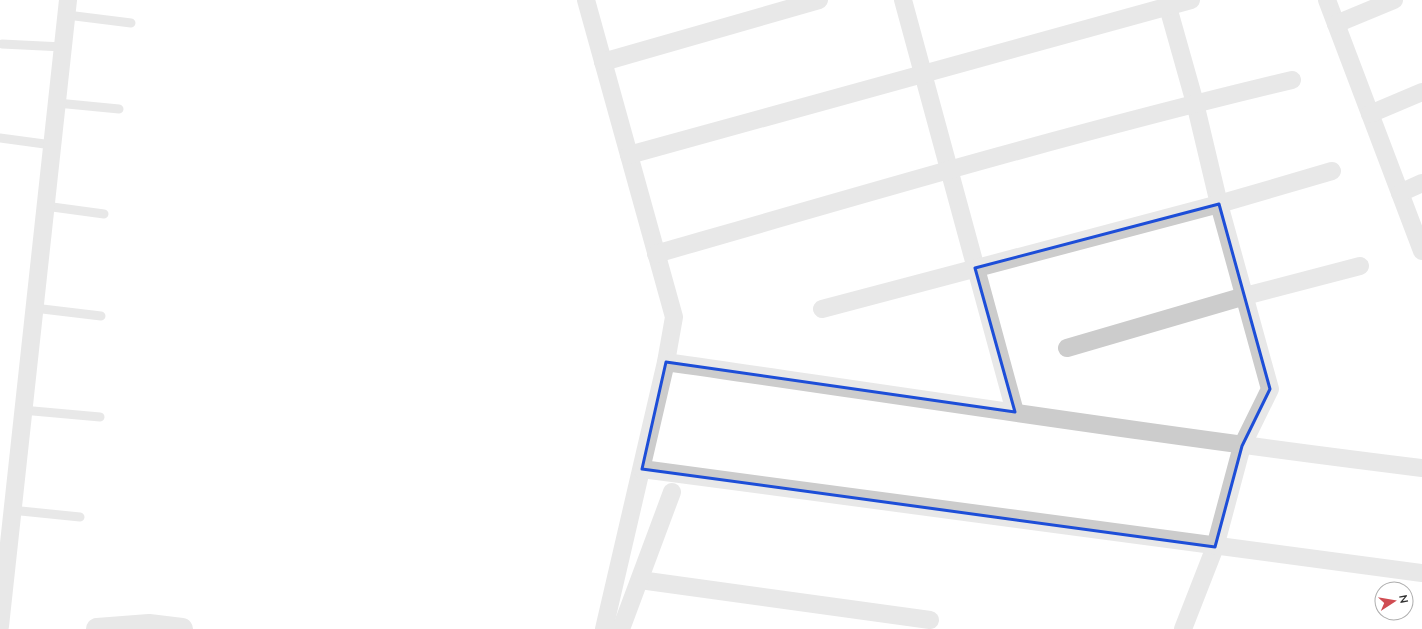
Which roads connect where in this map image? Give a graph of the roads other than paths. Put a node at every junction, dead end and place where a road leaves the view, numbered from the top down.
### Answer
1 (586, 0) edge
2 (819, 0) edge
3 (903, 0) edge
4 (1191, 0) edge
5 (1327, 0) edge
6 (1394, 0) edge
7 (1167, 3) edge
8 (68, 7) edge
9 (131, 23) dead end
10 (1336, 24) junction
11 (2, 44) dead end
12 (63, 47) junction
13 (603, 62) junction
14 (924, 73) junction
15 (1292, 80) dead end
16 (1422, 92) edge
17 (57, 103) junction
18 (1195, 103) junction
19 (118, 109) dead end
20 (1370, 114) junction
21 (0, 138) edge
22 (52, 146) junction
23 (629, 156) junction
24 (949, 170) junction
25 (1332, 171) dead end
26 (1422, 183) edge
27 (1400, 193) junction
28 (1219, 204) junction
29 (45, 206) junction
30 (104, 214) dead end
31 (1422, 251) edge
32 (656, 254) junction
33 (1360, 266) dead end
34 (975, 268) junction
35 (1245, 296) junction
36 (34, 308) junction
37 (822, 309) dead end
38 (101, 316) dead end
39 (1067, 348) dead end
40 (666, 362) junction
41 (22, 410) junction
42 (1015, 412) junction
43 (100, 418) dead end
44 (1242, 446) junction
45 (1422, 468) edge
46 (642, 469) junction
47 (672, 492) dead end
48 (11, 510) junction
49 (80, 517) dead end
50 (1215, 547) junction
51 (1422, 573) edge
52 (640, 580) junction
53 (930, 620) dead end
54 (0, 626) edge
55 (97, 629) edge
56 (182, 629) edge
57 (604, 629) edge
58 (621, 629) edge
59 (1183, 629) edge

1 - 13 street
2 - 13 street
3 - 14 street
4 - 7 street
5 - 10 street
6 - 10 street
7 - 14 street
7 - 18 street
8 - 9 lane
8 - 12 street
10 - 20 street
11 - 12 lane
12 - 17 street
13 - 23 street
14 - 23 street
14 - 24 street
15 - 18 street
16 - 20 street
17 - 19 lane
17 - 22 street
18 - 24 street
18 - 28 street
20 - 27 street
21 - 22 lane
22 - 29 street
23 - 32 street
24 - 32 street
24 - 34 street
25 - 28 street
26 - 27 street
27 - 31 street
28 - 34 street
28 - 35 street
29 - 30 lane
29 - 36 street
32 - 40 street
33 - 35 street
34 - 37 street
34 - 42 street
35 - 39 street
35 - 44 street
36 - 38 lane
36 - 41 street
40 - 42 street
40 - 46 street
41 - 43 lane
41 - 48 street
42 - 44 street
44 - 45 street
44 - 50 street
46 - 50 street
46 - 57 street
47 - 52 street
48 - 49 lane
48 - 54 street
50 - 51 street
50 - 59 street
52 - 53 street
52 - 58 street
55 - 56 street

